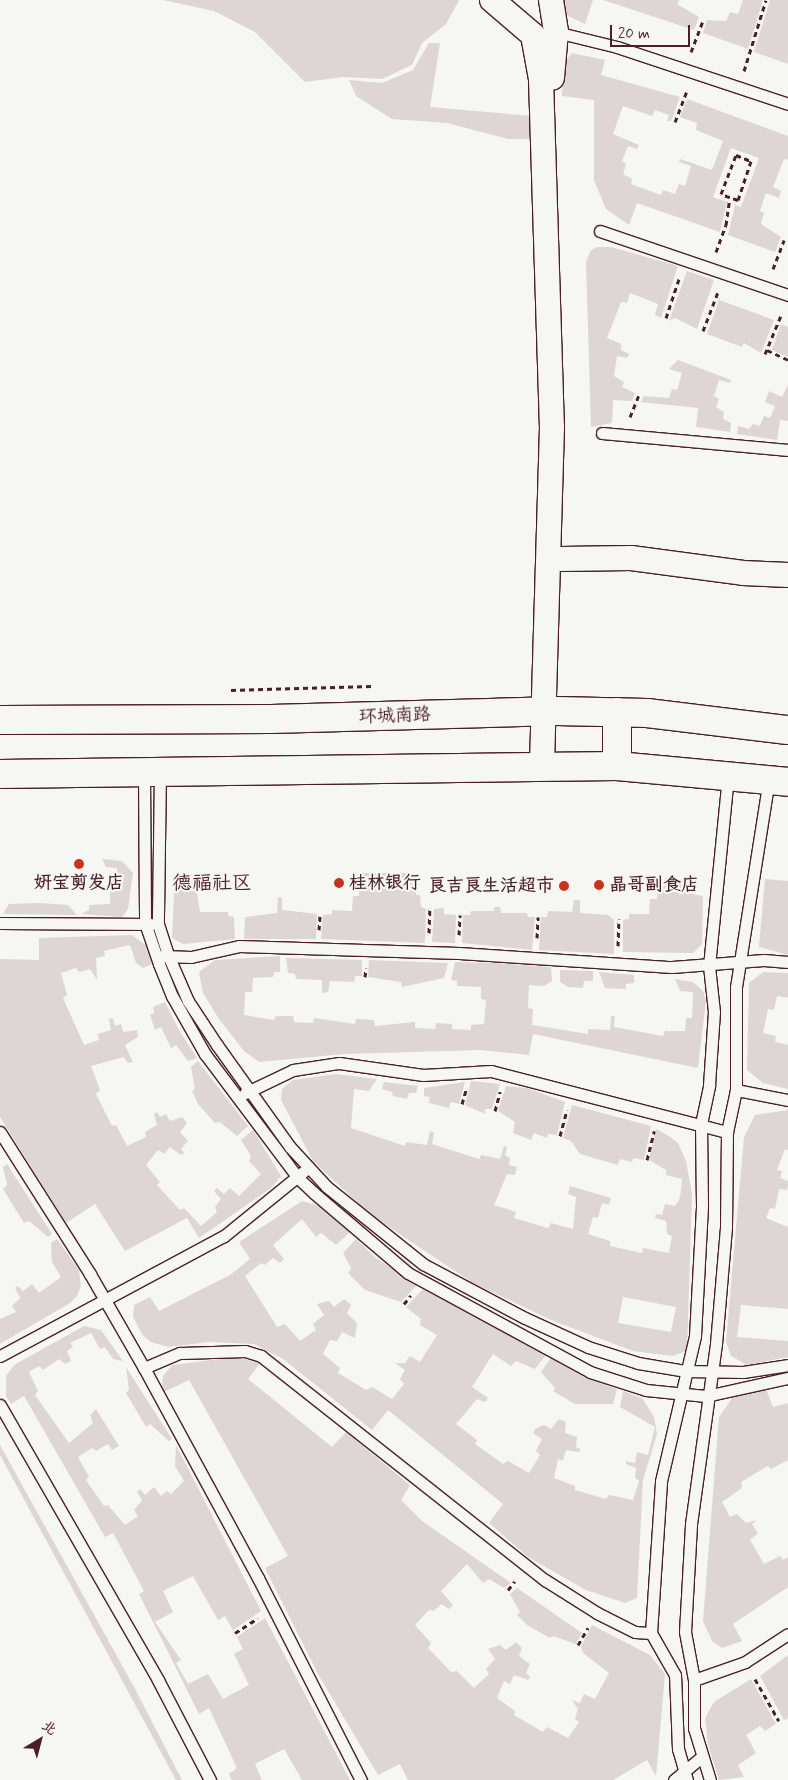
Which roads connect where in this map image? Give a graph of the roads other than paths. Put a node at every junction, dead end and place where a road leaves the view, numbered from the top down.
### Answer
1 (492, 0) edge
2 (551, 0) edge
3 (556, 32) junction
4 (788, 104) edge
5 (600, 231) dead end
6 (788, 295) edge
7 (602, 433) dead end
8 (788, 450) edge
9 (560, 559) junction
10 (788, 575) edge
11 (551, 711) junction
12 (617, 712) junction
13 (0, 720) edge
14 (788, 730) edge
15 (617, 766) junction
16 (548, 767) junction
17 (152, 772) junction
18 (0, 774) edge
19 (728, 774) junction
20 (778, 781) edge
21 (0, 923) edge
22 (145, 923) junction
23 (158, 924) junction
24 (162, 956) junction
25 (743, 961) junction
26 (788, 962) edge
27 (709, 966) junction
28 (250, 1090) junction
29 (736, 1090) junction
30 (237, 1098) junction
31 (788, 1100) edge
32 (701, 1124) junction
33 (0, 1132) edge
34 (727, 1132) junction
35 (307, 1168) junction
36 (298, 1178) junction
37 (104, 1299) junction
38 (0, 1356) edge
39 (788, 1365) edge
40 (144, 1368) junction
41 (686, 1371) junction
42 (711, 1372) junction
43 (788, 1378) edge
44 (679, 1394) junction
45 (706, 1396) junction
46 (0, 1405) edge
47 (651, 1633) junction
48 (788, 1634) edge
49 (694, 1680) junction
50 (700, 1758) junction
51 (682, 1778) edge
52 (210, 1780) edge
53 (361, 1780) edge
54 (710, 1780) edge

1 - 11 street
2 - 3 street
3 - 4 lane
3 - 9 street
5 - 6 lane
7 - 8 lane
9 - 10 street
9 - 11 street
11 - 12 main road, 环城南路
11 - 13 main road, 环城南路
11 - 16 street
12 - 14 main road, 环城南路
12 - 15 main road
15 - 16 main road
15 - 19 main road
16 - 17 main road
17 - 18 main road
17 - 22 lane
17 - 23 lane
19 - 20 main road
19 - 27 lane
20 - 25 lane
21 - 22 lane
22 - 23 lane
22 - 24 lane
23 - 24 lane
24 - 27 lane
24 - 28 lane
24 - 30 lane
25 - 26 lane
25 - 27 lane
25 - 29 lane
27 - 32 lane
28 - 30 lane
28 - 32 lane
28 - 35 lane
29 - 31 lane
29 - 34 lane
30 - 36 lane
32 - 34 lane
32 - 41 lane
33 - 37 lane
34 - 42 lane
35 - 36 lane
35 - 41 lane
36 - 37 lane
36 - 44 lane
37 - 38 lane
37 - 40 lane
39 - 42 lane
40 - 47 lane
40 - 53 lane
41 - 42 lane
41 - 44 lane
42 - 45 lane
43 - 45 lane
44 - 45 lane
44 - 47 lane
45 - 49 lane
46 - 52 lane
47 - 51 lane
48 - 49 lane
49 - 50 lane
50 - 51 lane
50 - 54 lane

